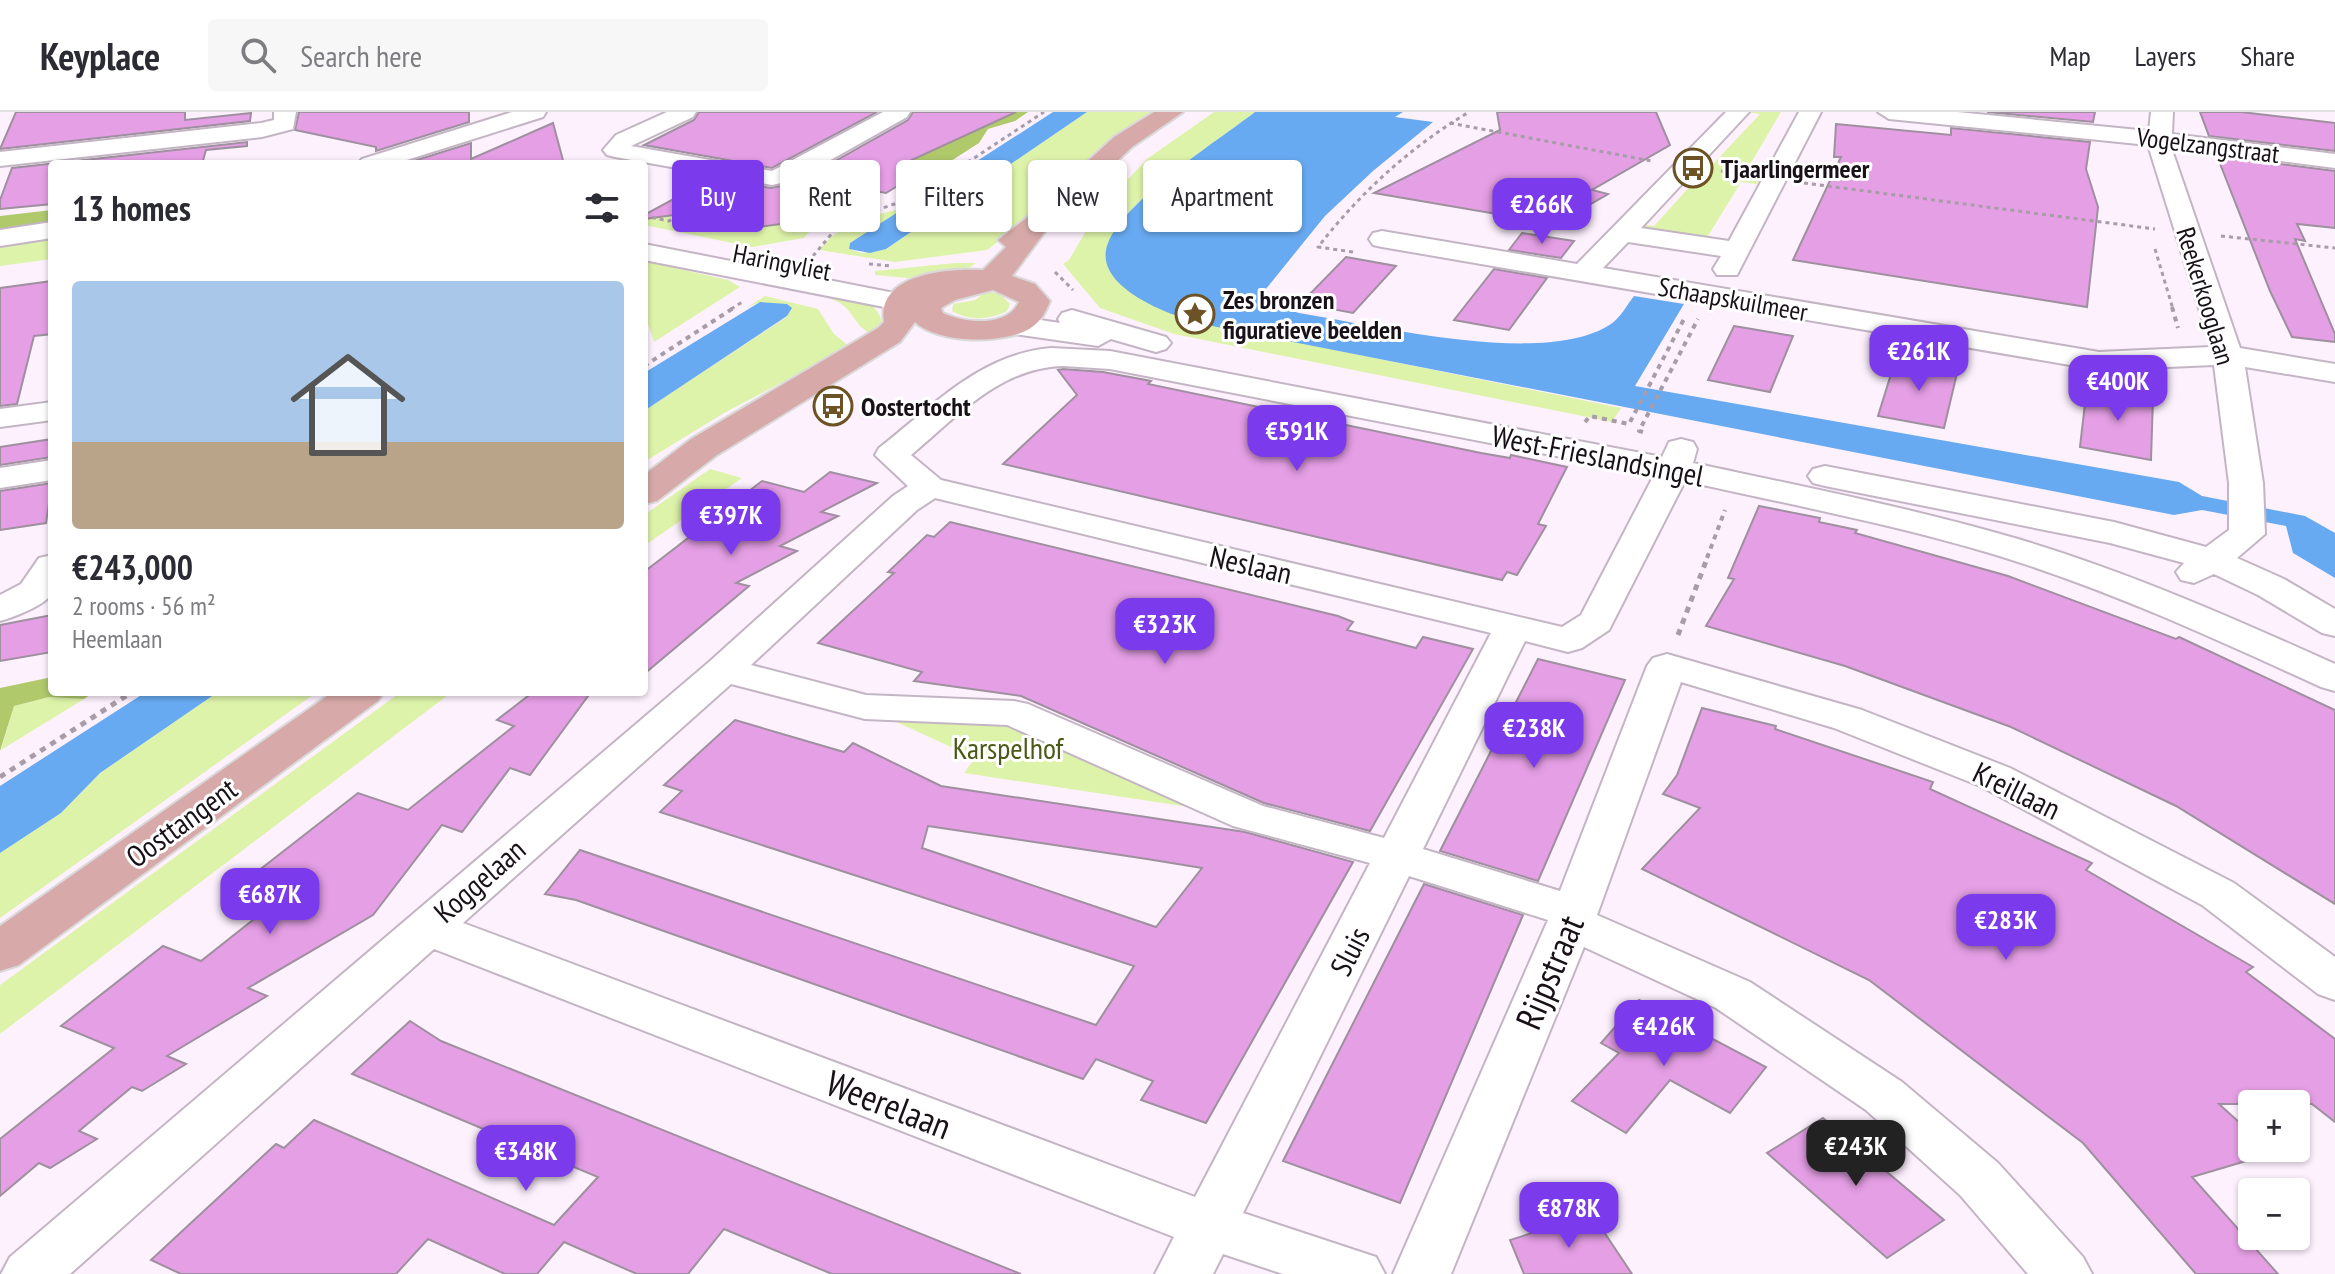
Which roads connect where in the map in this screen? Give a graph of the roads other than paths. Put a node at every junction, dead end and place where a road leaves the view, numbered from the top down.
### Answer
1 (685, 112) edge
2 (899, 112) edge
3 (1738, 112) edge
4 (1810, 112) edge
5 (1889, 112) edge
6 (2162, 112) edge
7 (531, 114) edge
8 (1165, 117) edge
9 (285, 118) edge
10 (2160, 139) junction
11 (129, 154) edge
12 (0, 159) edge
13 (387, 160) edge
14 (413, 160) edge
15 (2335, 161) edge
16 (1622, 233) junction
17 (648, 235) edge
18 (1382, 239) dead end
19 (648, 253) edge
20 (1584, 273) junction
21 (975, 279) junction
22 (1022, 307) junction
23 (919, 309) junction
24 (2228, 355) junction
25 (1031, 359) joint
26 (2335, 373) edge
27 (48, 412) edge
28 (0, 418) edge
29 (1678, 459) junction
30 (48, 471) edge
31 (0, 478) edge
32 (657, 484) edge
33 (929, 487) junction
34 (2211, 559) junction
35 (48, 572) edge
36 (2156, 600) junction
37 (0, 610) edge
38 (2335, 625) edge
39 (1513, 627) junction
40 (1667, 666) joint
41 (723, 670) junction
42 (2335, 679) edge
43 (356, 696) edge
44 (1397, 856) junction
45 (1572, 917) junction
46 (425, 927) junction
47 (0, 952) edge
48 (2335, 982) edge
49 (1209, 1226) junction
50 (30, 1274) edge
51 (1184, 1274) edge
52 (1356, 1274) edge
53 (1422, 1274) edge
54 (2063, 1274) edge

1 - 2 street
3 - 16 street
4 - 16 street
5 - 10 street, Vogelzangstraat
6 - 10 street, Reekerkooglaan
7 - 13 street
7 - 14 street
8 - 21 main road
8 - 22 main road
9 - 11 street
10 - 15 street, Vogelzangstraat
10 - 24 street, Reekerkooglaan
11 - 12 street
16 - 20 street
17 - 23 street, Haringvliet
18 - 20 street, Schaapskuilmeer
19 - 23 street, Haringvliet
20 - 24 street, Schaapskuilmeer
21 - 22 main road
21 - 23 main road
22 - 23 main road
22 - 29 street, West-Frieslandsingel
23 - 32 main road
23 - 32 main road
24 - 26 street, Schaapskuilmeer
24 - 34 street, Reekerkooglaan
25 - 29 street, West-Frieslandsingel
25 - 33 street, Neslaan
27 - 28 street
29 - 34 street, West-Frieslandsingel
29 - 36 street, West-Frieslandsingel
29 - 39 street, Neslaan
30 - 31 street
33 - 39 street, Neslaan
33 - 41 street, Koggelaan
34 - 36 street
34 - 38 street, West-Frieslandsingel
35 - 37 street
36 - 42 street, West-Frieslandsingel
39 - 44 street, Sluis
40 - 45 street, Rijpstraat
40 - 48 street, Kreillaan
41 - 44 street
41 - 46 street, Koggelaan
43 - 47 main road, Oosttangent
44 - 45 street
44 - 49 street, Sluis
45 - 53 street, Rijpstraat
45 - 54 street
46 - 49 street, Weerelaan
46 - 50 street, Koggelaan
49 - 51 street, Sluis
49 - 52 street, Weerelaan

